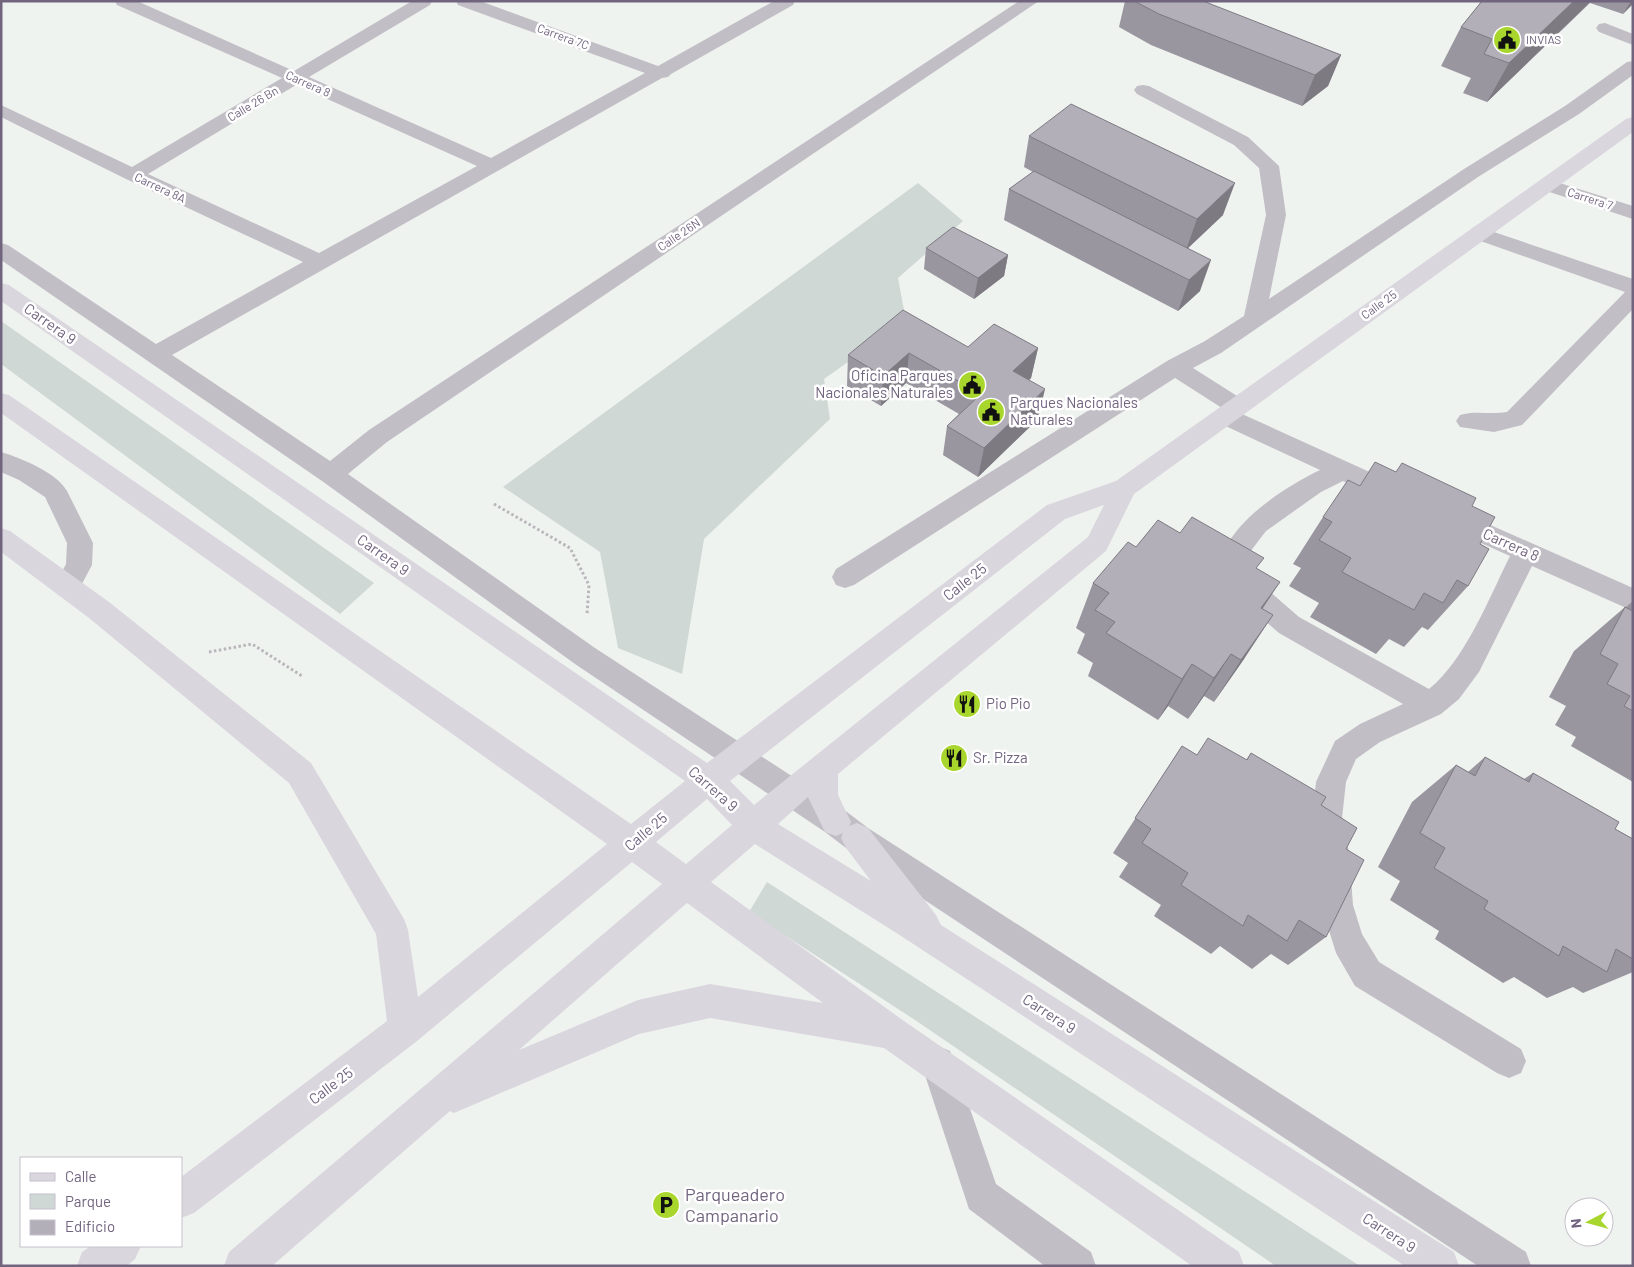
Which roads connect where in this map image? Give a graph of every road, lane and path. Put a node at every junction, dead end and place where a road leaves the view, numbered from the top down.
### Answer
1 (123, 1) edge
2 (424, 1) edge
3 (464, 1) edge
4 (787, 1) edge
5 (1031, 1) edge
6 (1605, 28) dead end
7 (1633, 40) edge
8 (1633, 66) edge
9 (662, 73) junction
10 (295, 78) junction
11 (1143, 90) dead end
12 (1, 110) edge
13 (1633, 123) edge
14 (493, 166) junction
15 (133, 175) junction
16 (1547, 185) junction
17 (1633, 213) edge
18 (1479, 234) junction
19 (1, 250) edge
20 (320, 262) junction
21 (1633, 287) edge
22 (1, 290) edge
23 (1633, 296) edge
24 (1254, 319) junction
25 (154, 355) junction
26 (1175, 367) junction
27 (1, 400) edge
28 (1231, 412) junction
29 (1468, 421) dead end
30 (1, 461) edge
31 (1342, 471) junction
32 (331, 474) junction
33 (1125, 488) junction
34 (494, 504) dead end
35 (1, 538) edge
36 (1526, 551) junction
37 (845, 577) dead end
38 (67, 586) junction
39 (1633, 600) edge
40 (585, 656) junction
41 (161, 660) junction
42 (302, 676) dead end
43 (1431, 705) junction
44 (738, 757) junction
45 (825, 765) junction
46 (708, 780) junction
47 (792, 793) junction
48 (754, 825) junction
49 (847, 830) junction
50 (633, 844) junction
51 (685, 883) junction
52 (938, 943) junction
53 (405, 1029) junction
54 (892, 1033) junction
55 (1509, 1061) dead end
56 (938, 1063) junction
57 (430, 1104) junction
58 (182, 1199) edge
59 (121, 1247) edge
60 (96, 1266) edge
61 (243, 1266) edge
62 (1077, 1266) edge
63 (1225, 1266) edge
64 (1440, 1266) edge
65 (1512, 1266) edge

1 - 10 street, Carrera 8
2 - 10 street, Calle 26 Bn
3 - 9 street, Carrera 7C
4 - 9 street
5 - 32 street, Calle 26N
6 - 7 street
8 - 24 street
9 - 14 street
10 - 14 street, Carrera 8
10 - 15 street, Calle 26 Bn
11 - 24 street
12 - 15 street, Carrera 8A
13 - 16 main road, Calle 25
14 - 20 street
15 - 20 street, Carrera 8A
16 - 17 street, Carrera 7
16 - 18 main road, Calle 25
18 - 21 street
18 - 28 main road, Calle 25
19 - 25 street
20 - 25 street
22 - 46 main road, Carrera 9
23 - 29 street
24 - 26 street
25 - 32 street
26 - 28 street, Carrera 8
26 - 37 street
27 - 50 main road
28 - 31 street, Carrera 8
28 - 33 main road, Calle 25
30 - 38 street
31 - 36 street, Carrera 8
31 - 43 street
32 - 40 street
33 - 44 main road, Calle 25
33 - 45 main road, Calle 25
34 - 40 path
35 - 38 main road
36 - 39 street, Carrera 8
36 - 43 street
38 - 41 main road
40 - 44 street
41 - 42 path
41 - 53 main road
43 - 55 street
44 - 46 main road, Calle 25
44 - 47 street
45 - 47 main road, Calle 25
45 - 49 main road
46 - 48 main road, Carrera 9
46 - 50 main road, Calle 25
47 - 48 main road, Calle 25
47 - 49 street
48 - 51 main road, Calle 25
48 - 52 main road, Carrera 9
49 - 52 main road
49 - 65 street
50 - 51 main road
50 - 53 main road, Calle 25
51 - 54 main road
51 - 57 main road, Calle 25
52 - 64 main road, Carrera 9
53 - 58 main road, Calle 25
54 - 56 main road
54 - 57 main road
56 - 62 street
56 - 63 main road
57 - 61 main road, Calle 25
59 - 60 main road

